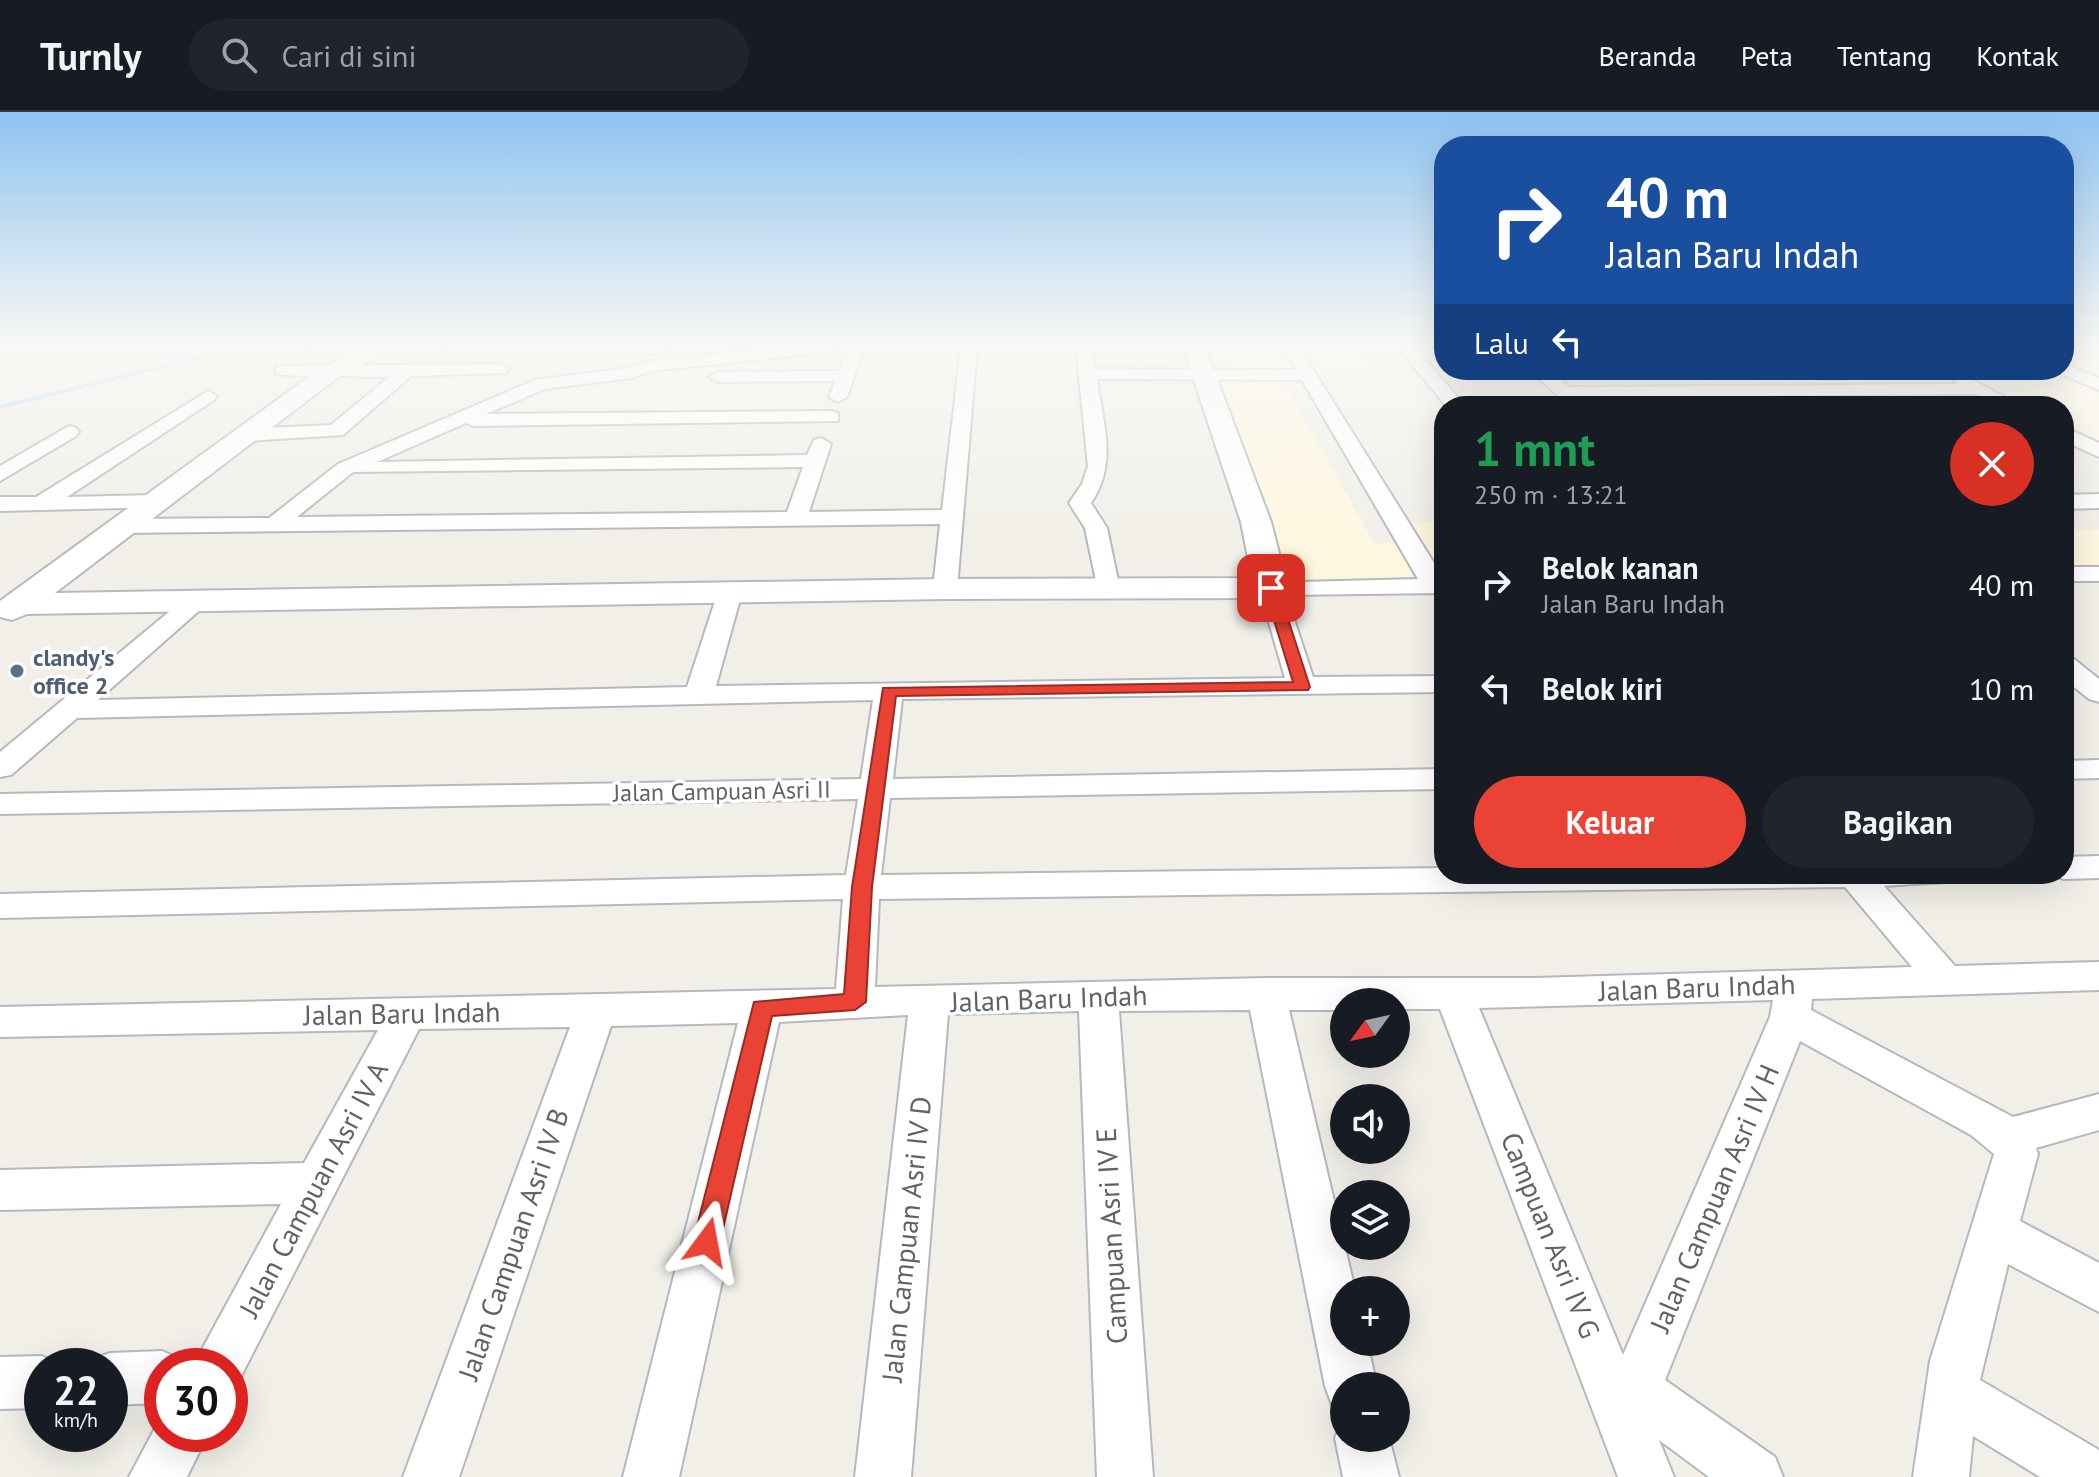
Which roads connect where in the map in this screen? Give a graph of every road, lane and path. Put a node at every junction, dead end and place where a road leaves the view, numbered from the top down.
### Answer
1 (185, 411) edge
2 (277, 411) edge
3 (360, 411) edge
4 (480, 411) edge
5 (833, 411) edge
6 (962, 411) edge
7 (1091, 411) edge
8 (1219, 411) edge
9 (1330, 411) edge
10 (831, 417) junction
11 (457, 420) junction
12 (69, 432) dead end
13 (244, 435) junction
14 (2074, 438) edge
15 (2074, 448) edge
16 (2095, 449) edge
17 (816, 461) junction
18 (345, 468) junction
19 (0, 475) edge
20 (2099, 501) edge
21 (154, 502) junction
22 (2074, 502) edge
23 (42, 503) junction
24 (0, 504) edge
25 (796, 517) junction
26 (951, 517) junction
27 (274, 525) junction
28 (118, 526) junction
29 (2074, 574) edge
30 (2099, 574) edge
31 (1434, 576) edge
32 (1434, 586) edge
33 (1271, 588) junction
34 (945, 589) junction
35 (1108, 590) junction
36 (730, 592) junction
37 (197, 601) junction
38 (6, 609) edge
39 (1434, 684) edge
40 (1302, 687) junction
41 (889, 691) junction
42 (699, 695) junction
43 (70, 709) junction
44 (0, 768) edge
45 (2099, 769) edge
46 (2074, 770) edge
47 (1434, 779) edge
48 (878, 788) junction
49 (0, 804) edge
50 (2099, 867) edge
51 (2074, 868) edge
52 (1434, 881) edge
53 (1863, 884) edge
54 (862, 887) junction
55 (0, 906) edge
56 (2099, 976) edge
57 (1944, 979) junction
58 (1266, 993) junction
59 (1454, 994) junction
60 (1098, 996) junction
61 (1792, 1001) junction
62 (855, 1002) junction
63 (929, 1002) junction
64 (762, 1008) junction
65 (596, 1011) junction
66 (408, 1012) junction
67 (0, 1022) edge
68 (2099, 1112) edge
69 (2007, 1137) junction
70 (316, 1183) junction
71 (0, 1190) edge
72 (1993, 1231) junction
73 (2099, 1289) edge
74 (229, 1348) edge
75 (1348, 1372) edge
76 (24, 1382) edge
77 (0, 1383) edge
78 (1625, 1392) junction
79 (1952, 1393) junction
80 (171, 1452) edge
81 (1365, 1452) edge
82 (157, 1477) edge
83 (431, 1477) edge
84 (651, 1477) edge
85 (883, 1477) edge
86 (1125, 1477) edge
87 (1371, 1477) edge
88 (1646, 1477) edge
89 (1755, 1477) edge
90 (1941, 1477) edge
91 (2092, 1477) edge

1 - 23 street
2 - 13 street
3 - 13 street
4 - 11 street
5 - 10 street
6 - 26 street
7 - 35 street
8 - 33 street
9 - 31 street
10 - 11 street
10 - 17 street
11 - 18 street
12 - 19 street
13 - 21 street
14 - 16 street
15 - 16 street
17 - 18 street
17 - 25 street
18 - 27 street
20 - 22 street
21 - 23 street
21 - 28 street
23 - 24 street
25 - 26 street
25 - 27 street
26 - 34 street
27 - 28 street
28 - 38 street
29 - 30 street
32 - 33 street
33 - 35 street
33 - 40 street
34 - 35 street
34 - 36 street
36 - 37 street
36 - 42 street
37 - 38 street
37 - 43 street
39 - 40 street
40 - 41 street
41 - 42 street
41 - 48 street
42 - 43 street
43 - 44 street
45 - 46 street
47 - 48 street, Jalan Campuan Asri II
48 - 49 street, Jalan Campuan Asri II
48 - 54 street
50 - 51 street
52 - 54 street
53 - 57 street
54 - 55 street
54 - 62 street
56 - 57 street, Jalan Baru Indah
57 - 61 street, Jalan Baru Indah
58 - 59 street, Jalan Baru Indah
58 - 60 street, Jalan Baru Indah
58 - 75 street
59 - 61 street, Jalan Baru Indah
59 - 78 street, Campuan Asri IV G
60 - 63 street, Jalan Baru Indah
60 - 86 street, Campuan Asri IV E
61 - 69 street
61 - 78 street, Jalan Campuan Asri IV H
62 - 63 street, Jalan Baru Indah
62 - 64 street, Jalan Baru Indah
63 - 85 street, Jalan Campuan Asri IV D
64 - 65 street, Jalan Baru Indah
64 - 84 street
65 - 66 street, Jalan Baru Indah
65 - 83 street, Jalan Campuan Asri IV B
66 - 67 street, Jalan Baru Indah
66 - 70 street, Jalan Campuan Asri IV A
68 - 69 street
69 - 72 street
70 - 71 street
70 - 74 street, Jalan Campuan Asri IV A
72 - 73 street
72 - 79 street
76 - 77 street
78 - 88 street, Campuan Asri IV G
78 - 89 street
79 - 90 street
79 - 91 street
80 - 82 street
81 - 87 street

